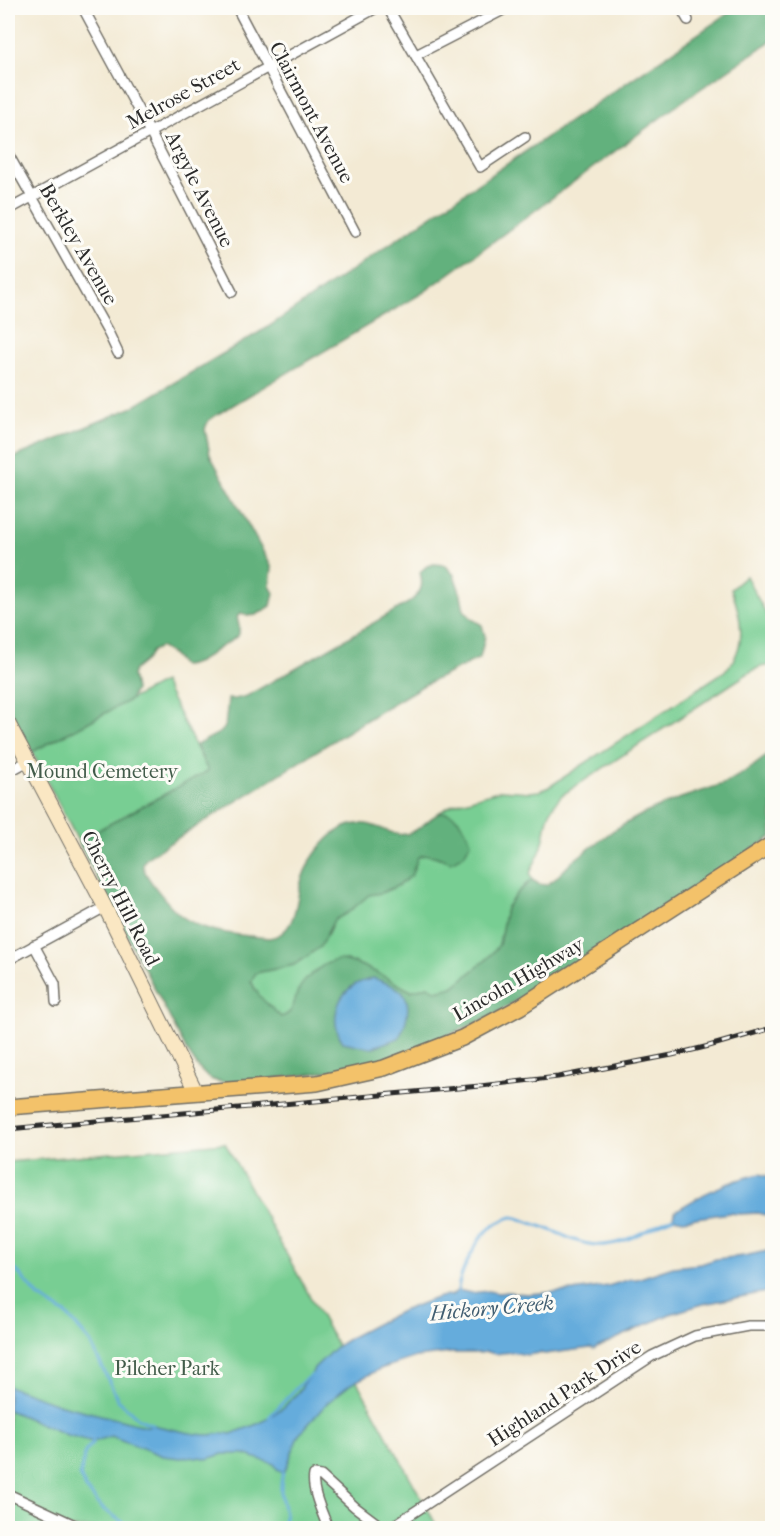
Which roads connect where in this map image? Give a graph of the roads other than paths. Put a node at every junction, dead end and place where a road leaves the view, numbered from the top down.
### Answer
1 (83, 8) edge
2 (237, 8) edge
3 (376, 8) edge
4 (388, 8) edge
5 (507, 8) edge
6 (681, 8) edge
7 (688, 20) dead end
8 (416, 55) junction
9 (268, 67) junction
10 (150, 132) junction
11 (525, 137) dead end
12 (8, 154) edge
13 (31, 197) junction
14 (8, 210) edge
15 (356, 232) dead end
16 (232, 292) dead end
17 (118, 353) dead end
18 (8, 723) edge
19 (28, 761) junction
20 (8, 772) edge
21 (772, 844) edge
22 (105, 907) junction
23 (34, 945) junction
24 (8, 960) edge
25 (56, 1002) dead end
26 (196, 1092) junction
27 (8, 1107) edge
28 (772, 1326) edge
29 (8, 1494) edge
30 (81, 1528) edge
31 (328, 1528) edge
32 (383, 1528) edge
33 (390, 1528) edge

1 - 10 street, Argyle Avenue
2 - 9 street, Clairmont Avenue
3 - 9 street, Melrose Street
4 - 8 street
5 - 8 street
6 - 7 street
8 - 11 street
9 - 10 street, Melrose Street
9 - 15 street, Clairmont Avenue
10 - 13 street, Melrose Street
10 - 16 street, Argyle Avenue
12 - 13 street, Berkley Avenue
13 - 14 street, Melrose Street
13 - 17 street, Berkley Avenue
18 - 19 street, Cherry Hill Road
19 - 20 street
19 - 22 street, Cherry Hill Road
21 - 26 main road, Lincoln Highway
22 - 23 street
22 - 26 street, Cherry Hill Road
23 - 24 street
23 - 25 street
26 - 27 main road, Lincoln Highway
28 - 33 street, Highland Park Drive
29 - 30 street
31 - 32 street

